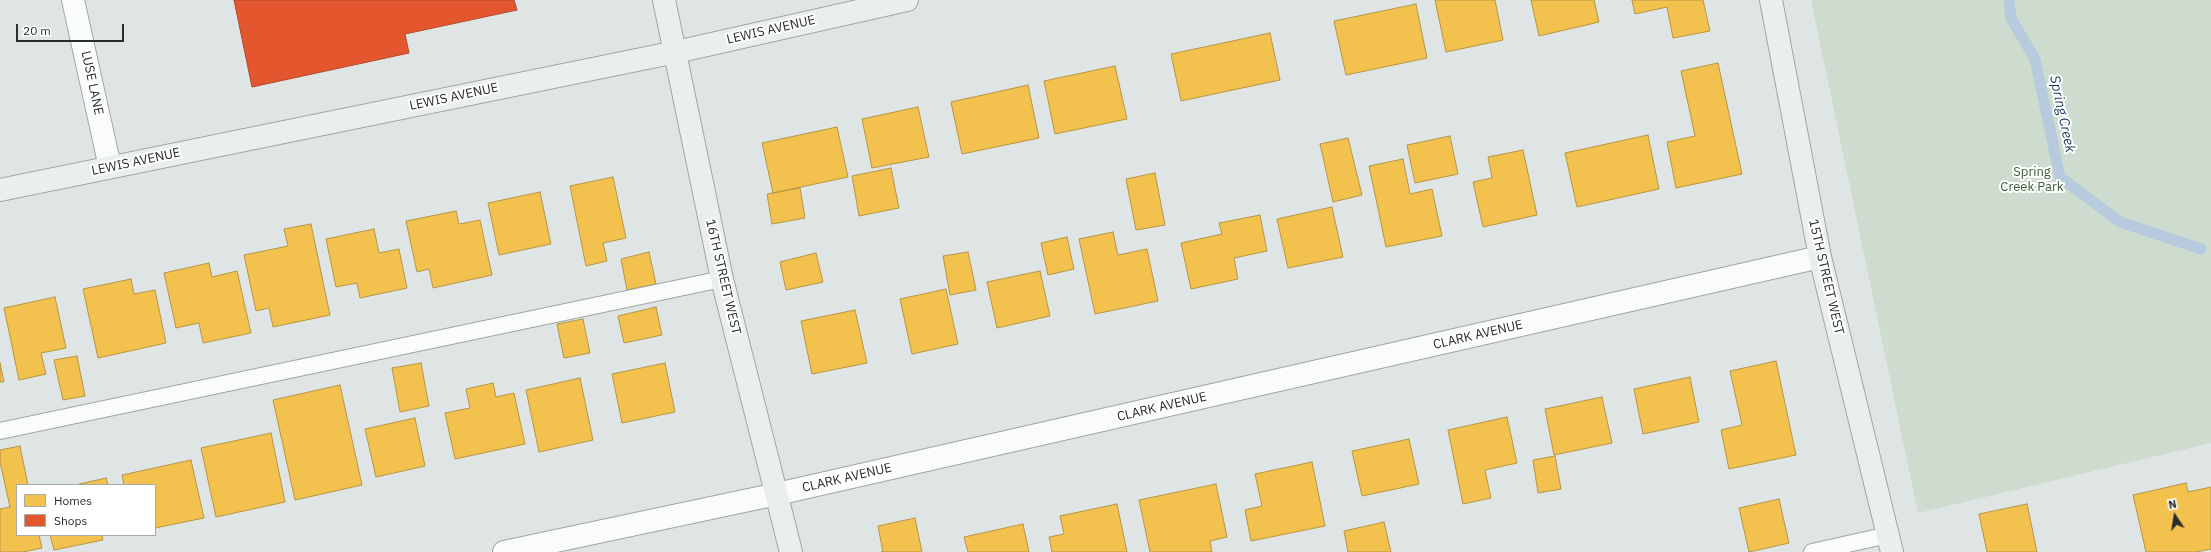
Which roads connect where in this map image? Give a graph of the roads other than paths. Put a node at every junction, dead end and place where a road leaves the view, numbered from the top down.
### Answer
1 (73, 0) edge
2 (664, 0) edge
3 (907, 0) edge
4 (1771, 0) edge
5 (676, 52) junction
6 (110, 167) junction
7 (0, 190) edge
8 (1820, 257) junction
9 (722, 279) junction
10 (0, 431) edge
11 (777, 494) junction
12 (1890, 544) edge
13 (504, 552) edge
14 (791, 552) edge
15 (1812, 552) edge

1 - 6 street, LUSE LANE
2 - 5 street, 16TH STREET WEST
3 - 5 street, LEWIS AVENUE
4 - 8 street, 15TH STREET WEST
5 - 6 street, LEWIS AVENUE
5 - 9 street, 16TH STREET WEST
6 - 7 street, LEWIS AVENUE
8 - 11 street, CLARK AVENUE
8 - 12 street, 15TH STREET WEST
9 - 10 lane
9 - 11 street, 16TH STREET WEST
11 - 13 street, CLARK AVENUE
11 - 14 street, 16TH STREET WEST
12 - 15 lane

